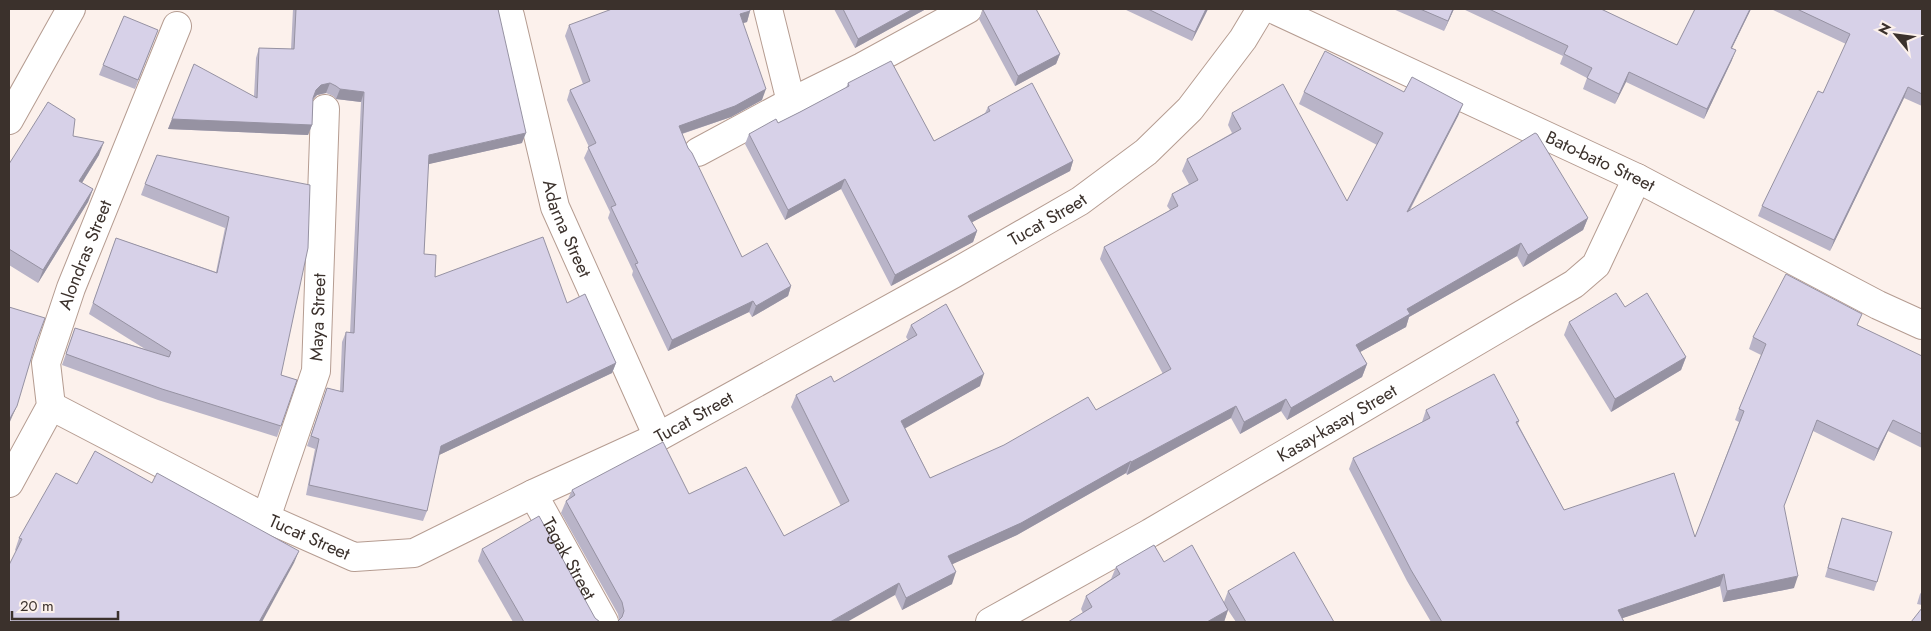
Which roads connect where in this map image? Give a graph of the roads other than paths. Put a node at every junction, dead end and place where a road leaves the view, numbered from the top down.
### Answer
1 (71, 9) edge
2 (507, 9) edge
3 (768, 9) edge
4 (968, 9) edge
5 (1261, 9) edge
6 (1273, 9) edge
7 (177, 26) dead end
8 (791, 102) junction
9 (325, 110) dead end
10 (9, 120) edge
11 (698, 152) dead end
12 (1637, 178) junction
13 (1922, 325) edge
14 (51, 406) junction
15 (658, 437) junction
16 (9, 483) edge
17 (533, 494) junction
18 (266, 518) junction
19 (604, 622) edge
20 (990, 622) edge

1 - 10 street
2 - 15 street, Adarna Street
3 - 8 street
4 - 8 street
5 - 15 street, Tucat Street
6 - 12 street, Bato-bato Street
7 - 14 street, Alondras Street
8 - 11 street
9 - 18 street, Maya Street
12 - 13 street, Bato-bato Street
12 - 20 street, Kasay-kasay Street
14 - 16 street
14 - 18 street, Tucat Street
15 - 17 street, Tucat Street
17 - 18 street, Tucat Street
17 - 19 street, Tagak Street

